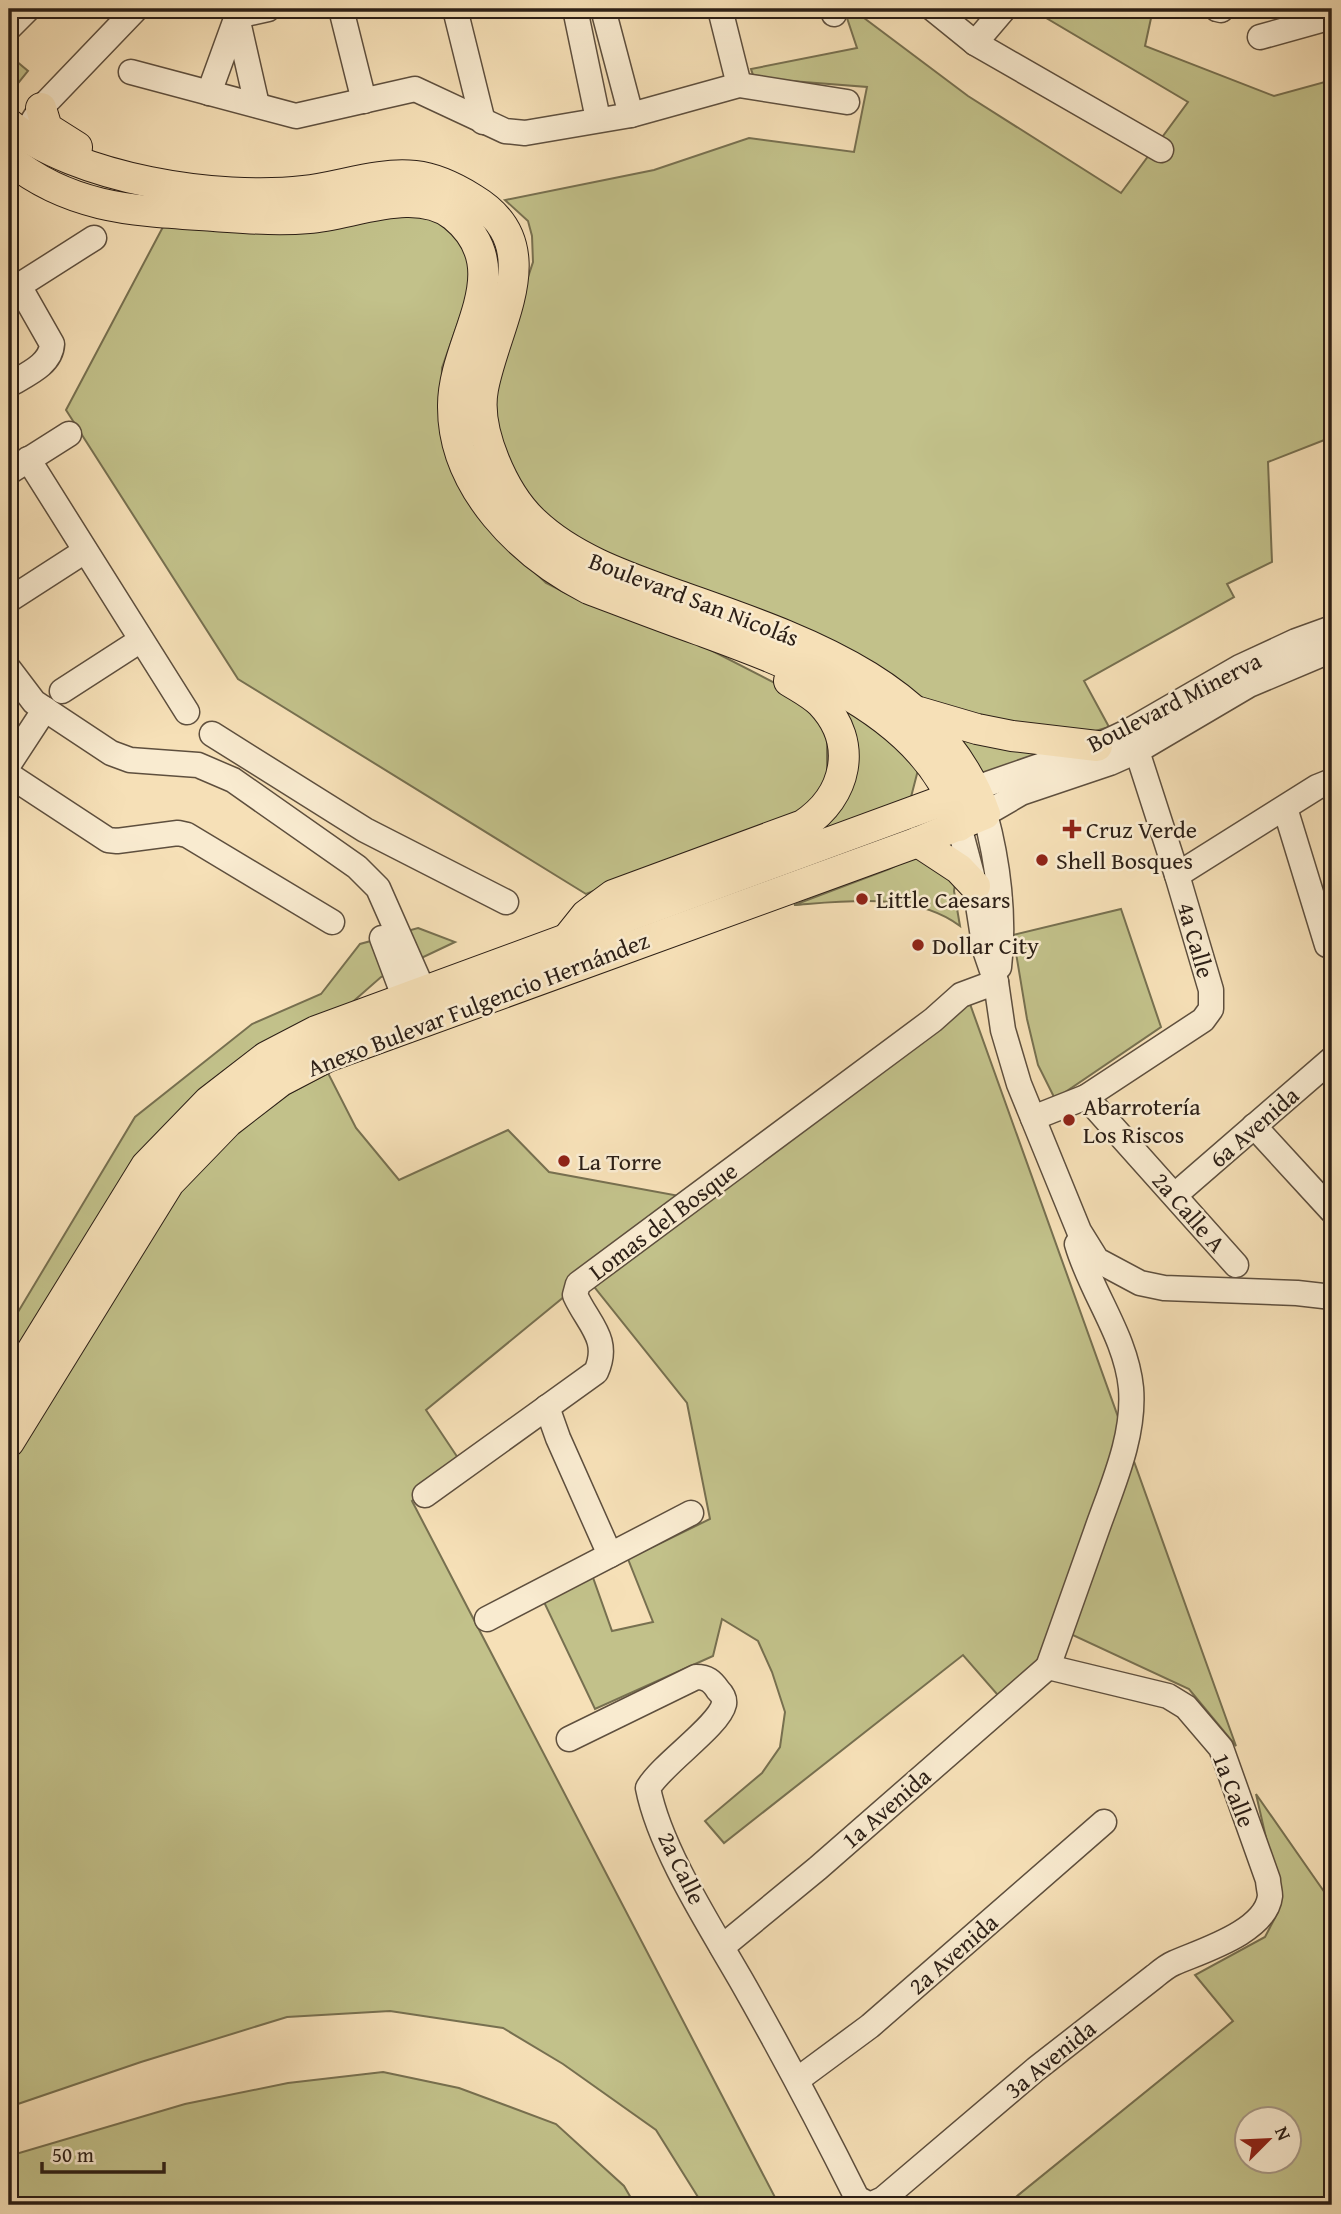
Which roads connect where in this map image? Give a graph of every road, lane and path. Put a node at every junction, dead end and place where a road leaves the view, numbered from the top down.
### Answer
1 (28, 9) edge
2 (136, 9) edge
3 (268, 9) edge
4 (341, 9) edge
5 (455, 9) edge
6 (575, 9) edge
7 (603, 9) edge
8 (720, 9) edge
9 (933, 9) edge
10 (1004, 9) edge
11 (237, 16) junction
12 (1332, 18) edge
13 (9, 28) edge
14 (1259, 37) dead end
15 (975, 43) junction
16 (131, 72) dead end
17 (739, 85) junction
18 (209, 93) junction
19 (364, 101) junction
20 (847, 102) dead end
21 (257, 105) junction
22 (41, 108) junction
23 (631, 114) junction
24 (598, 119) junction
25 (483, 122) junction
26 (12, 141) edge
27 (1161, 150) dead end
28 (289, 192) junction
29 (94, 239) dead end
30 (14, 289) edge
31 (9, 386) edge
32 (69, 434) dead end
33 (19, 466) edge
34 (85, 551) junction
35 (9, 600) edge
36 (685, 625) junction
37 (1332, 628) edge
38 (141, 640) junction
39 (1332, 650) edge
40 (9, 669) edge
41 (62, 691) dead end
42 (45, 709) junction
43 (912, 710) junction
44 (187, 712) dead end
45 (212, 734) dead end
46 (1097, 746) junction
47 (1137, 751) junction
48 (9, 764) edge
49 (262, 767) junction
50 (9, 775) edge
51 (1332, 781) edge
52 (246, 789) junction
53 (967, 806) junction
54 (1285, 808) junction
55 (918, 842) junction
56 (1177, 874) junction
57 (975, 886) junction
58 (506, 902) dead end
59 (332, 922) dead end
60 (567, 940) junction
61 (1327, 945) dead end
62 (996, 982) junction
63 (419, 1008) junction
64 (1332, 1059) edge
65 (1086, 1097) junction
66 (1033, 1118) junction
67 (1254, 1126) junction
68 (1063, 1192) junction
69 (1175, 1195) junction
70 (1332, 1211) edge
71 (1236, 1265) dead end
72 (1332, 1297) edge
73 (9, 1388) edge
74 (547, 1407) junction
75 (9, 1442) edge
76 (425, 1494) dead end
77 (691, 1513) dead end
78 (610, 1555) junction
79 (487, 1619) dead end
80 (1048, 1667) junction
81 (569, 1739) dead end
82 (1104, 1822) dead end
83 (1243, 1931) joint
84 (722, 1947) junction
85 (797, 2080) junction
86 (870, 2205) edge

1 - 13 street
2 - 22 street
3 - 11 street
4 - 19 street
5 - 25 street
6 - 24 street
7 - 23 street
8 - 17 street
9 - 15 street
10 - 15 street
11 - 18 street
11 - 21 street
12 - 14 street
15 - 27 street
16 - 18 street
17 - 20 street
17 - 23 street
18 - 21 street
19 - 21 street
19 - 25 street
22 - 26 street
22 - 28 main road
23 - 24 street
24 - 25 street
26 - 28 main road, Boulevard San Nicolás
26 - 36 main road, Boulevard San Nicolás
28 - 43 main road, Boulevard San Nicolás
29 - 30 street
30 - 31 street
32 - 33 street
33 - 34 street
34 - 35 street
34 - 38 street
36 - 53 main road, Boulevard San Nicolás
36 - 60 main road
37 - 46 street, Boulevard Minerva
38 - 41 street
38 - 44 street
39 - 47 street, Boulevard Minerva
40 - 42 street
42 - 48 street
42 - 52 street
43 - 46 main road
43 - 53 main road, Boulevard San Nicolás
45 - 49 street
46 - 53 street, Boulevard Minerva
47 - 53 street, Boulevard Minerva
47 - 56 street, 4a Calle
49 - 52 street
49 - 58 street
50 - 59 street
51 - 54 street
52 - 63 street
53 - 55 main road, Anexo Bulevar Fulgencio Hernández
53 - 57 street
53 - 60 main road, Anexo Bulevar Fulgencio Hernández
53 - 62 street
54 - 56 street
54 - 61 street
55 - 57 main road
55 - 63 main road, Anexo Bulevar Fulgencio Hernández
56 - 65 street, 4a Calle
57 - 62 street
60 - 63 main road, Anexo Bulevar Fulgencio Hernández
62 - 66 street
62 - 74 street, Lomas del Bosque
63 - 73 main road, Anexo Bulevar Fulgencio Hernández
63 - 75 main road, Anexo Bulevar Fulgencio Hernández
64 - 67 street, 6a Avenida
65 - 66 street
65 - 69 street, 2a Calle A
66 - 68 street
67 - 69 street, 6a Avenida
67 - 70 street
68 - 72 street
68 - 80 street
69 - 71 street, 2a Calle A
74 - 76 street, Lomas del Bosque
74 - 78 street
77 - 78 street
78 - 79 street
80 - 83 street, 1a Calle
80 - 84 street, 1a Avenida
81 - 84 street, 2a Calle
82 - 85 street, 2a Avenida
83 - 86 street, 3a Avenida
84 - 85 street, 2a Calle
85 - 86 street, 2a Calle

